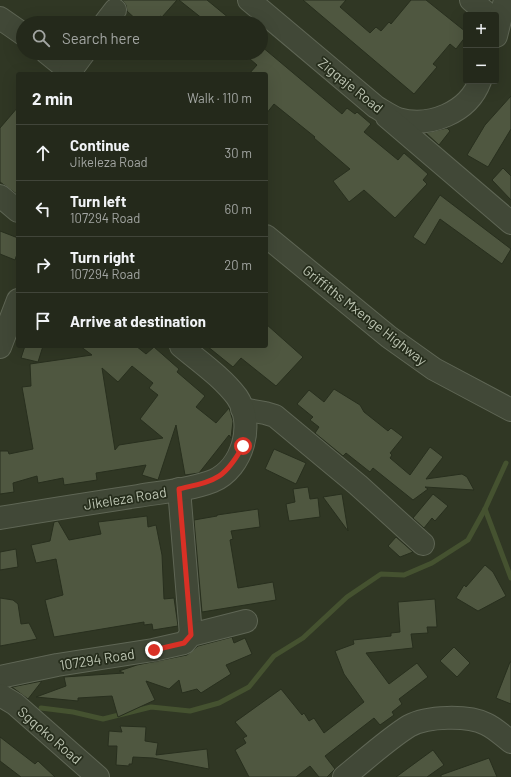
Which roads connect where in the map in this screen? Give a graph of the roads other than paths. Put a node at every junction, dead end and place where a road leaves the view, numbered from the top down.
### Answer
1 (250, 0) edge
2 (471, 0) edge
3 (505, 0) edge
4 (483, 12) edge
5 (499, 14) edge
6 (0, 18) edge
7 (16, 29) edge
8 (55, 60) edge
9 (79, 60) edge
10 (70, 72) edge
11 (72, 72) edge
12 (479, 84) edge
13 (376, 107) junction
14 (0, 196) edge
15 (16, 209) edge
16 (511, 223) edge
17 (268, 238) edge
18 (16, 305) edge
19 (0, 347) edge
20 (183, 348) edge
21 (242, 409) junction
22 (511, 410) edge
23 (179, 489) junction
24 (0, 518) edge
25 (423, 544) dead end
26 (246, 621) dead end
27 (191, 635) junction
28 (0, 677) edge
29 (0, 695) edge
30 (511, 742) edge
31 (98, 777) edge
32 (344, 777) edge

1 - 13 street, Zigqaje Road
2 - 4 street
3 - 5 street
6 - 7 street
8 - 10 street
9 - 11 street
12 - 13 street, Zigqaje Road
13 - 16 street
14 - 15 street
17 - 22 street, Griffiths Mxenge Highway
18 - 19 street
20 - 21 street, Jikeleza Road
21 - 23 street, Jikeleza Road
21 - 25 street
23 - 24 street, Jikeleza Road
23 - 27 street
26 - 27 street, 107294 Road
27 - 28 street, 107294 Road
29 - 31 street, Sgqoko Road
30 - 32 street

